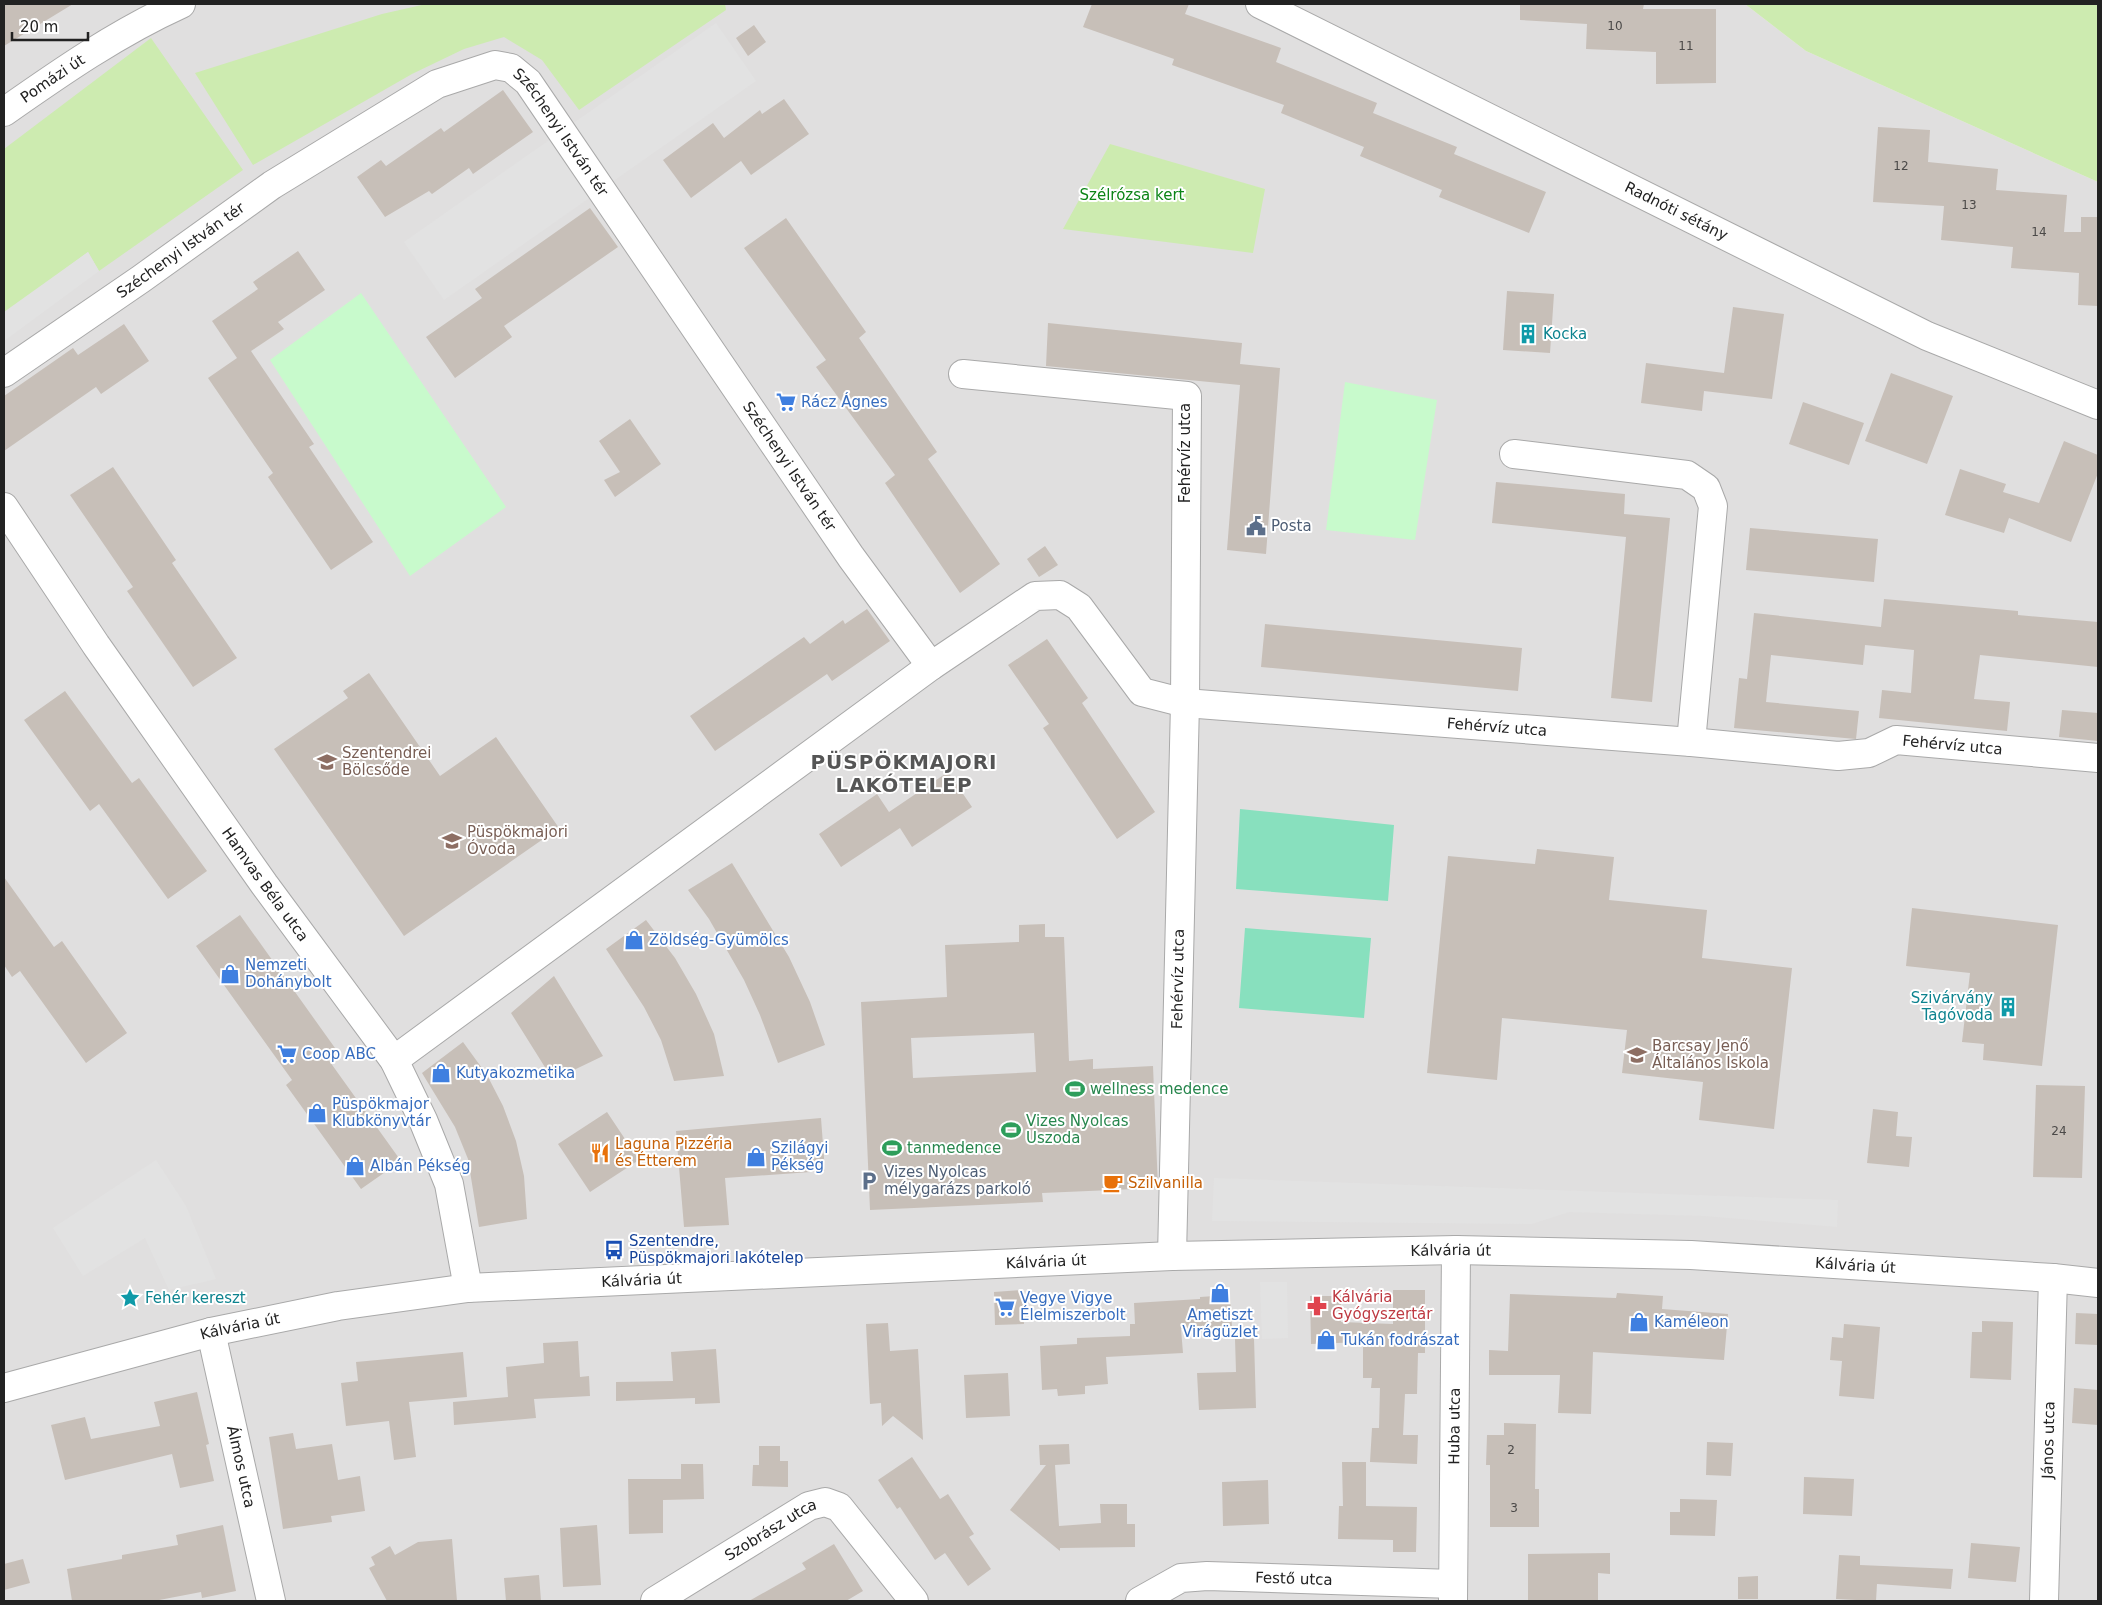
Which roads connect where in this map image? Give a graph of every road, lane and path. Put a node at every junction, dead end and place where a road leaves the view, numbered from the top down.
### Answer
1 (181, 4) edge
2 (1260, 4) edge
3 (151, 10) edge
4 (4, 112) edge
5 (4, 373) edge
6 (963, 374) dead end
7 (2098, 405) edge
8 (1514, 454) dead end
9 (4, 506) edge
10 (930, 666) junction
11 (1185, 703) junction
12 (1691, 742) junction
13 (2098, 758) edge
14 (394, 1060) junction
15 (1456, 1250) junction
16 (1172, 1256) junction
17 (2053, 1278) junction
18 (2098, 1284) edge
19 (468, 1288) junction
20 (210, 1332) junction
21 (4, 1388) edge
22 (1453, 1592) edge
23 (271, 1601) edge
24 (655, 1601) edge
25 (914, 1601) edge
26 (1140, 1601) edge
27 (2044, 1601) edge

1 - 3 street, Pomázi út
2 - 7 street, Radnóti sétány
3 - 4 street, Pomázi út
5 - 10 street, Széchenyi István tér
6 - 11 street, Fehérvíz utca
8 - 12 street
9 - 14 street, Hamvas Béla utca
10 - 11 street
10 - 14 street
11 - 12 street, Fehérvíz utca
11 - 16 street, Fehérvíz utca
12 - 13 street, Fehérvíz utca
14 - 19 street, Hamvas Béla utca
15 - 16 street, Kálvária út
15 - 17 street, Kálvária út
15 - 22 street, Huba utca
16 - 19 street, Kálvária út
17 - 18 street, Kálvária út
17 - 27 street, János utca
19 - 20 street, Kálvária út
20 - 21 street, Kálvária út
20 - 23 street, Álmos utca
22 - 26 street, Festő utca
24 - 25 street, Szobrász utca

